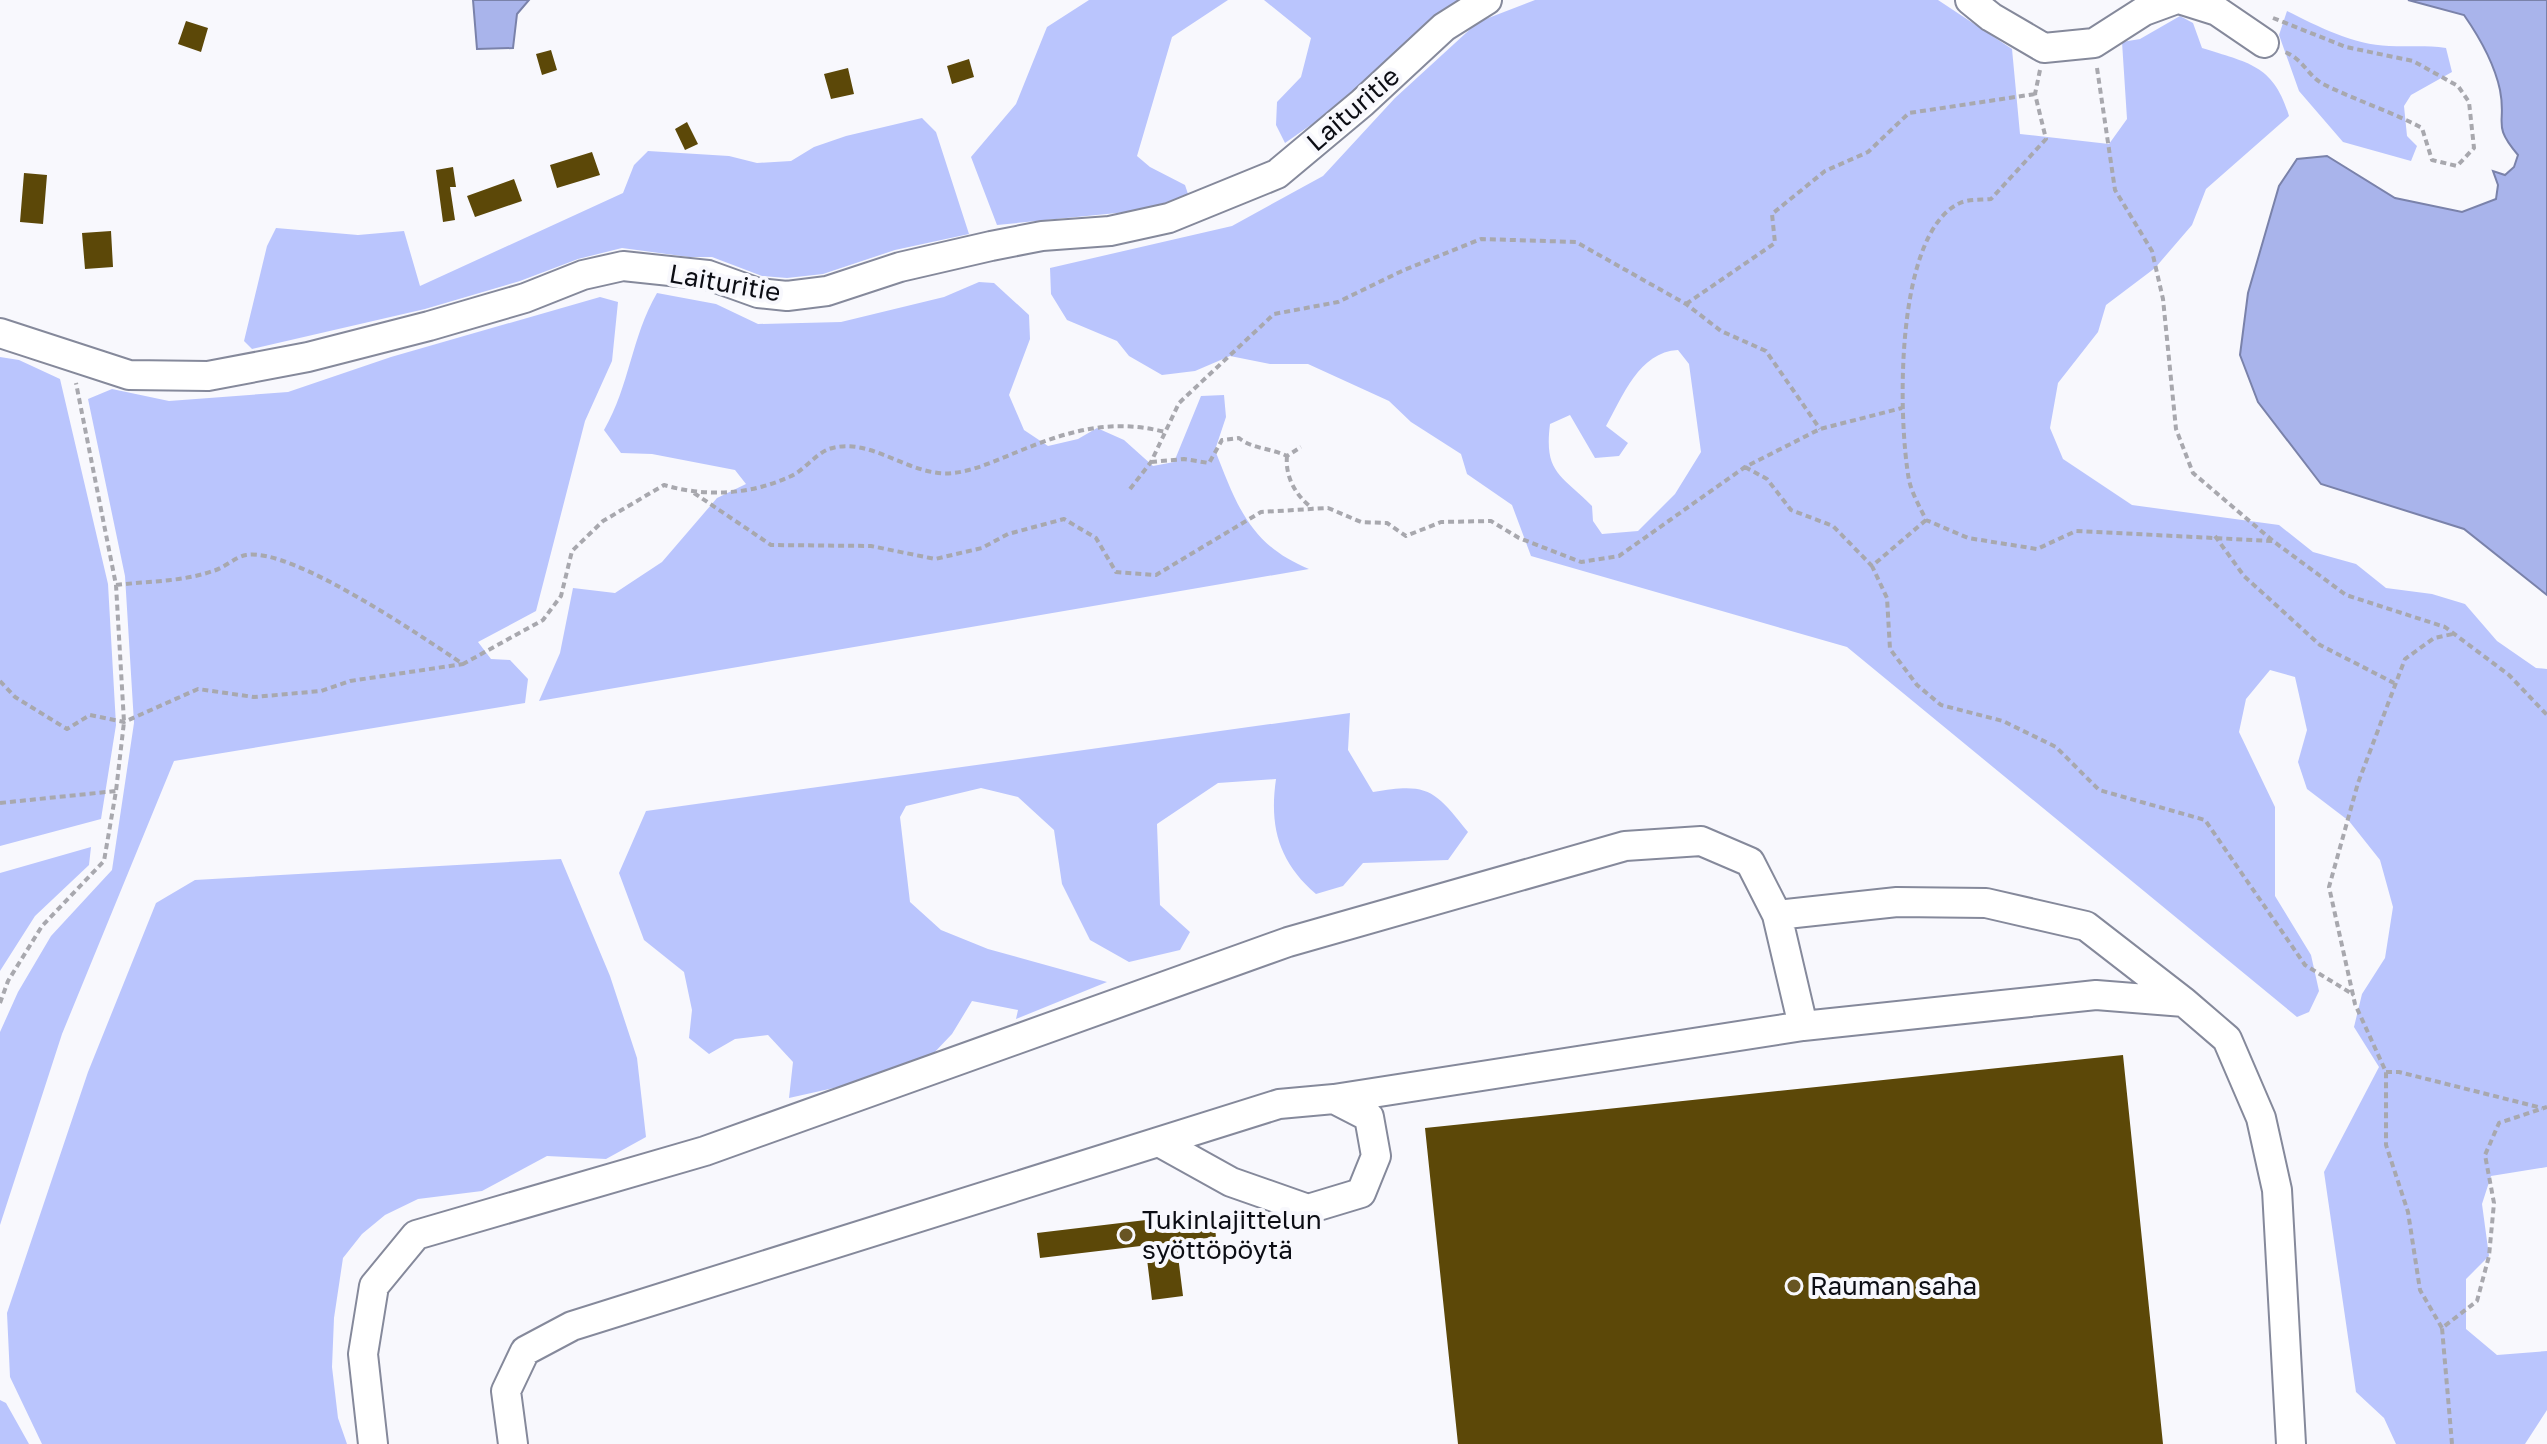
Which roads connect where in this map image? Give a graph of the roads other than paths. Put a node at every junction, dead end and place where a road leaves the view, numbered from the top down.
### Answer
1 (1487, 0) edge
2 (1970, 0) edge
3 (2174, 0) edge
4 (2182, 0) edge
5 (2264, 43) road end
6 (0, 333) edge
7 (1777, 915) junction
8 (2184, 1002) junction
9 (1803, 1026) junction
10 (1334, 1099) junction
11 (1159, 1142) junction
12 (373, 1444) edge
13 (513, 1444) edge
14 (2291, 1444) edge

1 - 6 street, Laituritie
2 - 3 street
4 - 5 street
7 - 8 street
7 - 9 street
7 - 12 street
8 - 9 street
8 - 14 street
9 - 10 street
10 - 11 street
10 - 11 street
11 - 13 street

